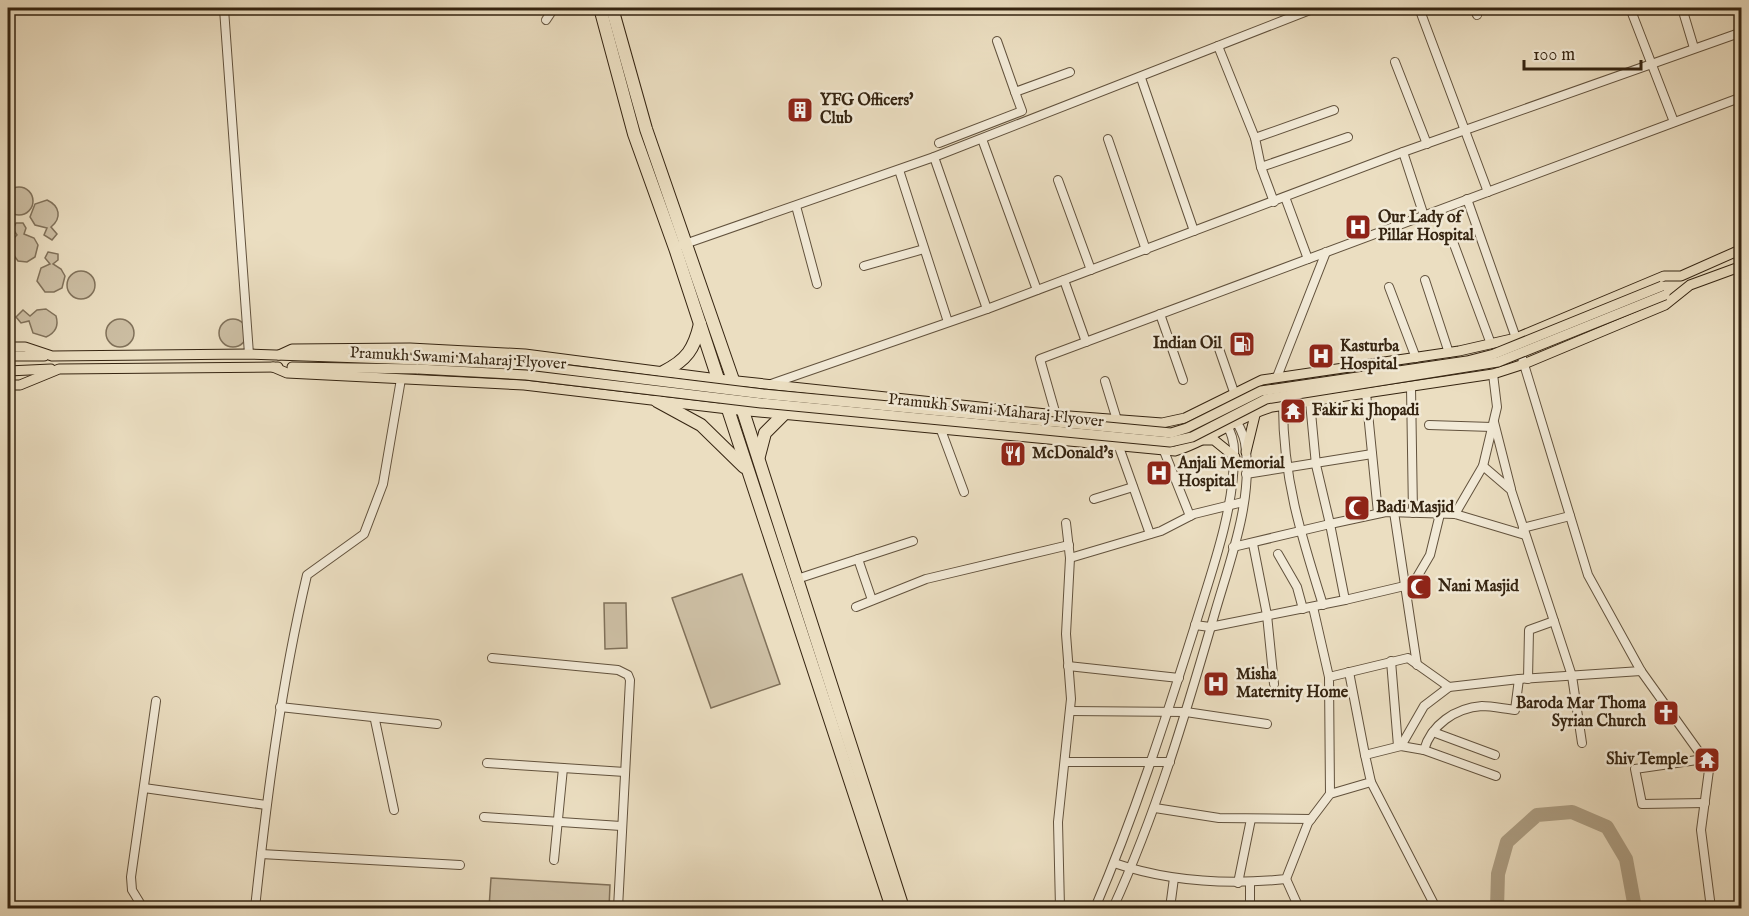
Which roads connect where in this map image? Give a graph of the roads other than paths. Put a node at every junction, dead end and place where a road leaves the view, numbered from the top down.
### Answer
1 (226, 8) edge
2 (554, 8) edge
3 (600, 8) edge
4 (612, 8) edge
5 (1315, 8) edge
6 (1419, 8) edge
7 (1630, 8) edge
8 (1682, 8) edge
9 (546, 20) dead end
10 (1742, 32) edge
11 (997, 41) dead end
12 (1218, 46) junction
13 (1694, 48) junction
14 (1395, 62) dead end
15 (1651, 64) junction
16 (1070, 72) dead end
17 (1141, 78) junction
18 (1015, 92) junction
19 (1742, 97) edge
20 (1334, 110) dead end
21 (1674, 122) junction
22 (1465, 130) junction
23 (1348, 137) dead end
24 (1255, 138) junction
25 (982, 139) junction
26 (1108, 139) dead end
27 (939, 143) dead end
28 (1427, 144) junction
29 (1403, 152) junction
30 (934, 158) junction
31 (1261, 167) junction
32 (899, 170) junction
33 (1058, 180) dead end
34 (1488, 192) junction
35 (1285, 197) junction
36 (1467, 200) junction
37 (1274, 202) junction
38 (796, 206) junction
39 (1424, 216) junction
40 (1194, 231) junction
41 (1452, 239) dead end
42 (681, 245) junction
43 (924, 249) junction
44 (1146, 249) junction
45 (1742, 249) edge
46 (1326, 252) junction
47 (1308, 259) junction
48 (864, 266) dead end
49 (1742, 266) edge
50 (1091, 270) junction
51 (1681, 276) junction
52 (1064, 280) junction
53 (1425, 280) dead end
54 (817, 284) dead end
55 (1690, 285) junction
56 (1389, 287) dead end
57 (1037, 290) junction
58 (1663, 290) junction
59 (987, 309) junction
60 (1160, 314) junction
61 (948, 322) junction
62 (700, 324) junction
63 (1516, 338) junction
64 (1086, 342) junction
65 (1216, 343) dead end
66 (1491, 344) junction
67 (8, 347) edge
68 (1449, 353) junction
69 (249, 354) junction
70 (279, 354) junction
71 (13, 356) edge
72 (52, 356) junction
73 (1416, 358) junction
74 (1524, 364) junction
75 (273, 367) junction
76 (59, 369) junction
77 (8, 371) edge
78 (663, 372) junction
79 (1493, 374) junction
80 (1277, 377) junction
81 (401, 379) junction
82 (718, 379) junction
83 (733, 380) junction
84 (1183, 380) dead end
85 (1105, 381) dead end
86 (770, 384) junction
87 (8, 385) edge
88 (1412, 387) junction
89 (1234, 393) junction
90 (1366, 393) junction
91 (1219, 400) junction
92 (657, 401) junction
93 (1310, 402) junction
94 (1282, 405) junction
95 (728, 409) junction
96 (743, 411) junction
97 (1256, 411) junction
98 (783, 415) junction
99 (1056, 415) junction
100 (1117, 420) junction
101 (1232, 424) junction
102 (1429, 424) dead end
103 (1493, 424) junction
104 (941, 430) junction
105 (1203, 440) junction
106 (1119, 447) junction
107 (1164, 452) junction
108 (1245, 452) junction
109 (1372, 454) junction
110 (1234, 457) junction
111 (758, 459) junction
112 (1316, 465) junction
113 (1483, 466) junction
114 (1285, 469) junction
115 (749, 472) junction
116 (1246, 474) junction
117 (1133, 487) junction
118 (964, 492) dead end
119 (1512, 493) junction
120 (1094, 499) dead end
121 (1243, 502) junction
122 (1228, 506) junction
123 (1394, 512) junction
124 (1378, 513) junction
125 (1413, 513) junction
126 (1440, 513) junction
127 (1455, 514) junction
128 (1190, 516) junction
129 (1570, 516) junction
130 (1065, 523) dead end
131 (1330, 524) junction
132 (1299, 531) junction
133 (1524, 532) junction
134 (1150, 534) junction
135 (913, 541) dead end
136 (1253, 544) junction
137 (1069, 545) junction
138 (1233, 547) junction
139 (1278, 554) dead end
140 (1070, 558) junction
141 (858, 559) junction
142 (797, 579) junction
143 (1405, 587) junction
144 (872, 600) junction
145 (1345, 600) junction
146 (1323, 605) junction
147 (856, 607) dead end
148 (1313, 607) junction
149 (1303, 609) junction
150 (1267, 615) junction
151 (1554, 621) junction
152 (1195, 625) junction
153 (1210, 627) junction
154 (492, 658) dead end
155 (1391, 661) junction
156 (1417, 665) junction
157 (1068, 666) junction
158 (1641, 671) junction
159 (1349, 672) junction
160 (1572, 676) junction
161 (1329, 677) junction
162 (1179, 678) junction
163 (1519, 679) junction
164 (1528, 679) junction
165 (1274, 684) dead end
166 (1449, 687) junction
167 (156, 701) dead end
168 (280, 707) junction
169 (1070, 711) junction
170 (1169, 712) junction
171 (1186, 712) junction
172 (375, 720) junction
173 (437, 724) dead end
174 (1267, 724) dead end
175 (1433, 732) junction
176 (1582, 743) dead end
177 (1400, 746) junction
178 (1424, 750) junction
179 (1365, 755) junction
180 (1495, 755) dead end
181 (1704, 759) junction
182 (1065, 762) junction
183 (1153, 762) junction
184 (1170, 762) junction
185 (487, 763) dead end
186 (563, 768) junction
187 (625, 772) junction
188 (1496, 776) dead end
189 (1371, 782) junction
190 (144, 788) junction
191 (1330, 794) junction
192 (1705, 803) junction
193 (266, 805) junction
194 (1155, 808) junction
195 (394, 810) dead end
196 (484, 817) dead end
197 (1251, 819) junction
198 (1311, 819) junction
199 (558, 822) junction
200 (621, 826) junction
201 (261, 854) junction
202 (554, 860) dead end
203 (1114, 863) junction
204 (460, 865) dead end
205 (1131, 869) junction
206 (1174, 878) junction
207 (1286, 879) junction
208 (1250, 883) junction
209 (1238, 884) junction
210 (143, 909) edge
211 (255, 909) edge
212 (618, 909) edge
213 (892, 909) edge
214 (903, 909) edge
215 (1060, 909) edge
216 (1095, 909) edge
217 (1113, 909) edge
218 (1170, 909) edge
219 (1250, 909) edge
220 (1299, 909) edge
221 (1436, 909) edge
222 (1711, 909) edge

1 - 69 street
2 - 9 street
3 - 42 highway
4 - 42 highway
5 - 12 street
6 - 22 street
7 - 15 street
8 - 13 street
10 - 13 street
11 - 18 street
12 - 17 street
12 - 24 street
13 - 15 street
14 - 28 street
15 - 21 street
15 - 22 street
16 - 18 street
17 - 25 street
17 - 40 street
18 - 27 street
19 - 21 street
20 - 24 street
21 - 34 street
22 - 28 street
22 - 34 street
23 - 31 street
24 - 31 street
25 - 30 street
25 - 57 street
26 - 44 street
28 - 29 street
29 - 35 street
29 - 39 street
30 - 32 street
30 - 59 street
31 - 37 street
32 - 38 street
32 - 43 street
33 - 50 street
34 - 36 street
35 - 37 street
35 - 47 street
36 - 39 street
36 - 63 street
37 - 40 street
38 - 42 street
38 - 54 street
39 - 46 street
40 - 44 street
41 - 66 street
42 - 62 highway
42 - 83 highway
43 - 48 street
43 - 61 street
44 - 50 street
45 - 51 main road
46 - 47 street
46 - 80 street
47 - 60 street
49 - 55 main road, Pramukh Swami Maharaj Flyover
50 - 52 street
51 - 58 main road, Pramukh Swami Maharaj Flyover
51 - 63 main road
52 - 57 street
52 - 64 street
53 - 68 street
55 - 58 main road, Pramukh Swami Maharaj Flyover
55 - 74 main road
56 - 73 street
57 - 59 street
58 - 70 main road, Pramukh Swami Maharaj Flyover, bridge
58 - 75 main road, Pramukh Swami Maharaj Flyover, bridge
59 - 61 street
60 - 64 street
60 - 84 street
61 - 86 street
62 - 78 highway
62 - 82 highway
63 - 66 main road
63 - 74 street
64 - 99 street
65 - 89 street
66 - 68 main road
67 - 72 main road
68 - 73 main road
69 - 70 main road
69 - 72 main road
70 - 78 main road
71 - 72 main road
73 - 80 main road
74 - 79 main road
74 - 129 street
75 - 76 main road
75 - 81 main road
76 - 77 main road
76 - 87 main road
78 - 82 main road
79 - 88 main road
79 - 103 street
80 - 89 main road
81 - 92 main road
81 - 168 street
82 - 83 main road
82 - 95 highway
83 - 86 main road
83 - 96 highway
85 - 100 street
86 - 99 main road
88 - 90 main road
88 - 125 street
89 - 91 main road
90 - 93 main road
90 - 109 street
91 - 100 main road
91 - 101 street
92 - 95 main road
92 - 115 highway
93 - 94 main road
93 - 112 street
94 - 97 main road
94 - 114 street
95 - 96 main road
95 - 115 highway
96 - 98 main road
96 - 111 highway
97 - 101 main road
97 - 108 main road
98 - 104 main road
98 - 111 highway
99 - 100 main road
101 - 105 main road
101 - 108 street
101 - 110 street
102 - 103 street
103 - 113 street
103 - 119 street
104 - 106 main road
104 - 118 street
105 - 107 main road
105 - 110 main road
106 - 107 main road
106 - 117 street
107 - 128 street
108 - 116 street
109 - 112 street
109 - 124 street
110 - 122 street
111 - 142 highway
112 - 114 street
112 - 131 street
113 - 119 street
113 - 127 street
114 - 116 street
114 - 132 street
115 - 213 highway
116 - 121 street
117 - 120 street
117 - 134 street
119 - 133 street
121 - 122 street
121 - 138 street
122 - 128 street
122 - 152 street
123 - 124 street
123 - 125 street
123 - 143 street
124 - 131 street
125 - 126 street
126 - 127 street
126 - 143 street
127 - 133 street
128 - 134 street
129 - 133 street
129 - 158 street
130 - 137 street
131 - 132 street
131 - 145 street
132 - 136 street
132 - 146 street
133 - 151 street
134 - 140 street
135 - 141 street
136 - 138 street
136 - 150 street
137 - 140 street
137 - 144 street
138 - 153 street
139 - 149 street
140 - 157 street
141 - 142 street
141 - 144 street
142 - 214 highway
143 - 145 street
143 - 156 street
144 - 147 street
145 - 146 street
146 - 148 street
148 - 149 street
148 - 161 street
149 - 150 street
150 - 153 street
150 - 165 street
151 - 160 street
151 - 164 street
152 - 153 street
152 - 162 street
153 - 171 street
154 - 187 street
155 - 156 street
155 - 159 street
155 - 177 street
156 - 166 street
157 - 162 street
157 - 169 street
158 - 160 street
158 - 181 street
159 - 161 street
159 - 179 street
160 - 164 street
160 - 176 street
161 - 191 street
162 - 170 street
163 - 164 street
163 - 166 street
163 - 175 street
166 - 177 street
167 - 190 street
168 - 172 street
168 - 193 street
169 - 170 street
169 - 182 street
170 - 171 street
170 - 183 street
171 - 174 street
171 - 184 street
172 - 173 street
172 - 195 street
175 - 178 street
175 - 180 street
177 - 178 street
177 - 179 street
178 - 188 street
179 - 189 street
181 - 192 street
181 - 192 street
182 - 183 street
182 - 215 street
183 - 184 street
183 - 203 street
184 - 194 street
185 - 186 street
186 - 187 street
186 - 199 street
187 - 200 street
189 - 191 street
189 - 221 street
190 - 193 street
190 - 210 street
191 - 198 street
192 - 222 street
193 - 201 street
194 - 197 street
194 - 205 street
196 - 199 street
197 - 198 street
197 - 209 street
198 - 207 street
199 - 200 street
199 - 202 street
200 - 212 street
201 - 204 street
201 - 211 street
203 - 205 street
203 - 216 street
205 - 206 street
205 - 217 street
206 - 209 street
206 - 218 street
207 - 208 street
207 - 220 street
208 - 209 street
208 - 219 street

